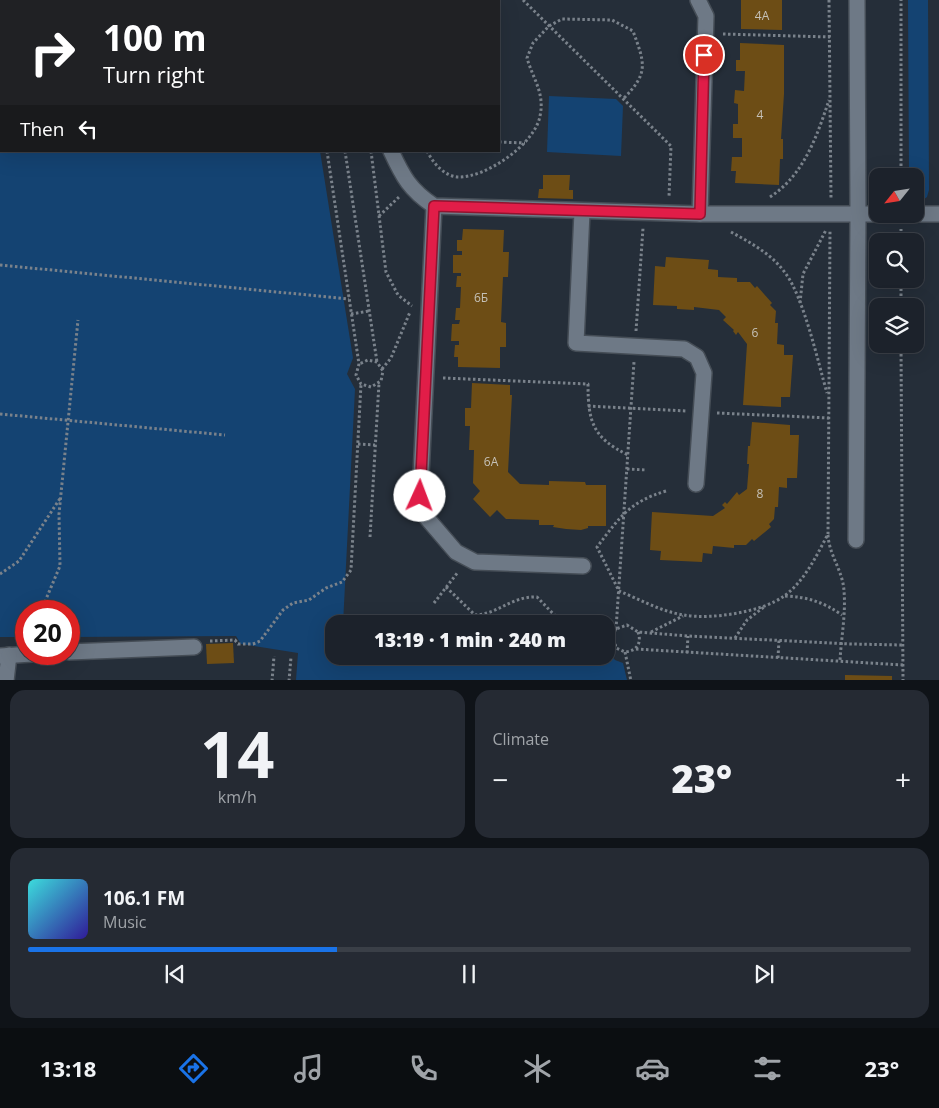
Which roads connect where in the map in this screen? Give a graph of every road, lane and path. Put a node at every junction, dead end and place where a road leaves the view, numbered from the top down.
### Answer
1 (522, 0) edge
2 (698, 0) edge
3 (829, 0) edge
4 (857, 0) edge
5 (901, 0) edge
6 (549, 26) junction
7 (716, 34) dead end
8 (830, 37) junction
9 (830, 97) junction
10 (623, 99) junction
11 (500, 142) edge
12 (526, 144) junction
13 (327, 152) edge
14 (345, 152) edge
15 (372, 152) edge
16 (391, 152) edge
17 (428, 152) edge
18 (901, 168) edge
19 (402, 194) dead end
20 (768, 199) dead end
21 (434, 206) junction
22 (582, 212) junction
23 (644, 213) junction
24 (668, 214) junction
25 (700, 214) junction
26 (858, 214) junction
27 (939, 214) edge
28 (830, 215) junction
29 (379, 216) junction
30 (724, 228) dead end
31 (0, 265) edge
32 (349, 299) junction
33 (415, 299) dead end
34 (800, 303) junction
35 (412, 306) junction
36 (370, 311) junction
37 (351, 314) junction
38 (78, 320) dead end
39 (635, 346) junction
40 (900, 353) edge
41 (377, 362) junction
42 (359, 364) junction
43 (382, 369) junction
44 (425, 377) junction
45 (379, 382) junction
46 (361, 384) junction
47 (829, 398) junction
48 (0, 414) edge
49 (69, 420) junction
50 (224, 435) dead end
51 (358, 444) junction
52 (375, 445) junction
53 (628, 455) junction
54 (627, 469) junction
55 (647, 470) dead end
56 (696, 484) dead end
57 (666, 491) dead end
58 (61, 497) junction
59 (624, 512) junction
60 (828, 534) junction
61 (370, 536) dead end
62 (856, 540) dead end
63 (583, 566) dead end
64 (0, 574) edge
65 (446, 587) dead end
66 (619, 591) junction
67 (785, 596) junction
68 (46, 600) edge
69 (765, 606) junction
70 (475, 615) edge
71 (485, 615) edge
72 (554, 615) edge
73 (842, 615) junction
74 (684, 616) junction
75 (616, 629) junction
76 (638, 632) junction
77 (649, 632) junction
78 (688, 636) junction
79 (735, 638) junction
80 (779, 640) junction
81 (841, 644) junction
82 (902, 644) junction
83 (194, 646) joint
84 (616, 648) joint
85 (636, 649) junction
86 (80, 651) edge
87 (625, 652) junction
88 (687, 653) junction
89 (4, 655) edge
90 (274, 656) dead end
91 (291, 657) dead end
92 (778, 658) junction
93 (840, 661) junction
94 (903, 665) junction
95 (6, 680) edge
96 (272, 680) edge
97 (289, 680) edge
98 (631, 680) edge
99 (903, 680) edge

1 - 6 path
2 - 25 lane
3 - 8 path
4 - 26 lane
5 - 18 path
6 - 10 path
6 - 10 path
6 - 12 path
7 - 8 path
8 - 9 path
9 - 20 path
9 - 28 path
10 - 24 path
11 - 12 path
12 - 17 path
13 - 32 path
14 - 36 path
15 - 29 path
16 - 21 lane
19 - 29 path
21 - 22 lane
21 - 44 lane
22 - 23 lane
22 - 39 lane
23 - 24 lane
23 - 39 path
24 - 25 lane
25 - 28 lane
26 - 27 lane
26 - 28 lane
26 - 62 lane
29 - 35 path
30 - 34 path
31 - 32 path
32 - 37 path
33 - 35 path
34 - 47 path
34 - 47 path
35 - 43 path
36 - 37 path
36 - 41 path
37 - 42 path
38 - 49 path
39 - 53 path
39 - 56 lane
40 - 82 path
41 - 42 path
41 - 43 path
42 - 46 path
43 - 45 path
44 - 53 path
44 - 63 lane
45 - 46 path
45 - 52 path
46 - 51 path
47 - 60 path
48 - 49 path
49 - 50 path
49 - 58 path
51 - 52 path
51 - 83 path
52 - 61 path
53 - 54 path
54 - 55 path
54 - 59 path
57 - 59 path
58 - 64 path
58 - 68 path
59 - 66 path
59 - 66 path
60 - 67 path
60 - 73 path
65 - 70 path
66 - 74 path
66 - 75 path
67 - 69 path
67 - 73 path
69 - 74 path
69 - 79 path
71 - 72 path
73 - 81 path
74 - 77 path
75 - 76 path
75 - 84 path
76 - 77 path
76 - 85 path
77 - 78 path
78 - 79 path
78 - 88 path
79 - 80 path
80 - 81 path
80 - 92 path
81 - 82 path
81 - 93 path
82 - 94 path
83 - 86 lane
84 - 87 path
85 - 87 path
85 - 88 path
87 - 98 path
88 - 92 path
89 - 95 lane
90 - 96 path
91 - 97 path
92 - 93 path
93 - 94 path
94 - 99 path

